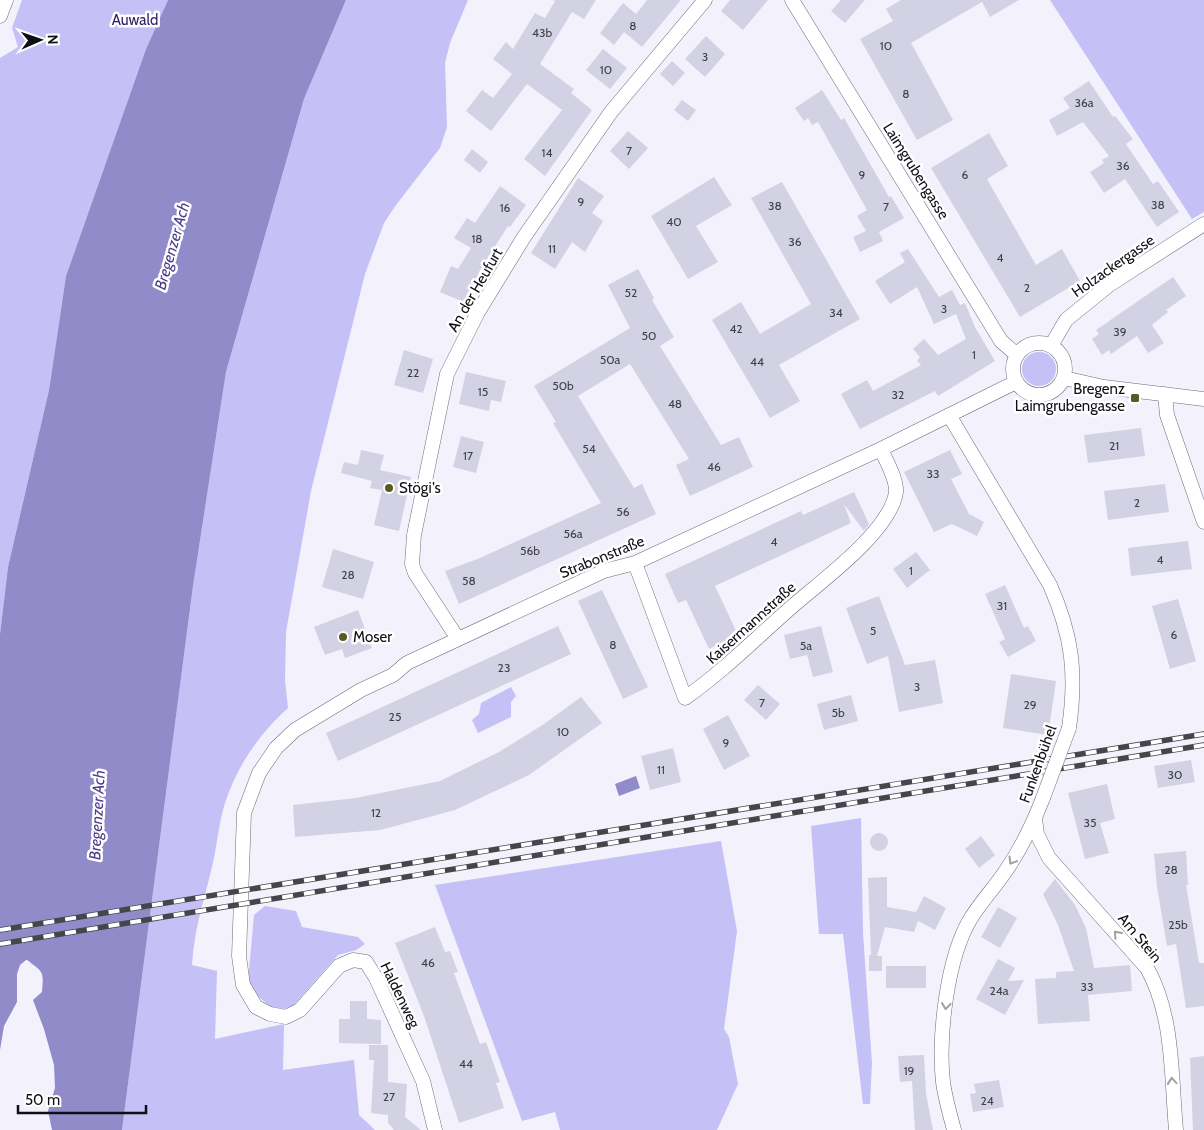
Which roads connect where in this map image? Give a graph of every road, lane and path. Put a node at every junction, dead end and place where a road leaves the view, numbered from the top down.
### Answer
1 (705, 0) edge
2 (792, 0) edge
3 (1204, 224) edge
4 (1051, 346) junction
5 (1017, 355) junction
6 (1064, 378) junction
7 (1016, 382) junction
8 (1165, 394) junction
9 (1204, 399) edge
10 (948, 415) junction
11 (881, 449) junction
12 (1204, 522) edge
13 (635, 563) junction
14 (458, 639) junction
15 (244, 813) joint
16 (1035, 819) junction
17 (435, 1130) edge
18 (954, 1130) edge
19 (1176, 1130) edge

1 - 14 street, An der Heufurt
2 - 5 street, Laimgrubengasse
3 - 4 street, Holzackergasse
4 - 5 street
4 - 6 street
5 - 7 street
6 - 7 street
6 - 8 street
7 - 10 street, Strabonstraße
8 - 9 street
8 - 12 street
10 - 11 street, Strabonstraße
10 - 16 street, Funkenbühel, bridge
11 - 13 street, Strabonstraße
11 - 13 street, Kaisermannstraße
13 - 14 street, Strabonstraße
14 - 15 street, Strabonstraße
15 - 17 street, Haldenweg
16 -> 18 street, Funkenbühel
19 -> 16 street, Am Stein

